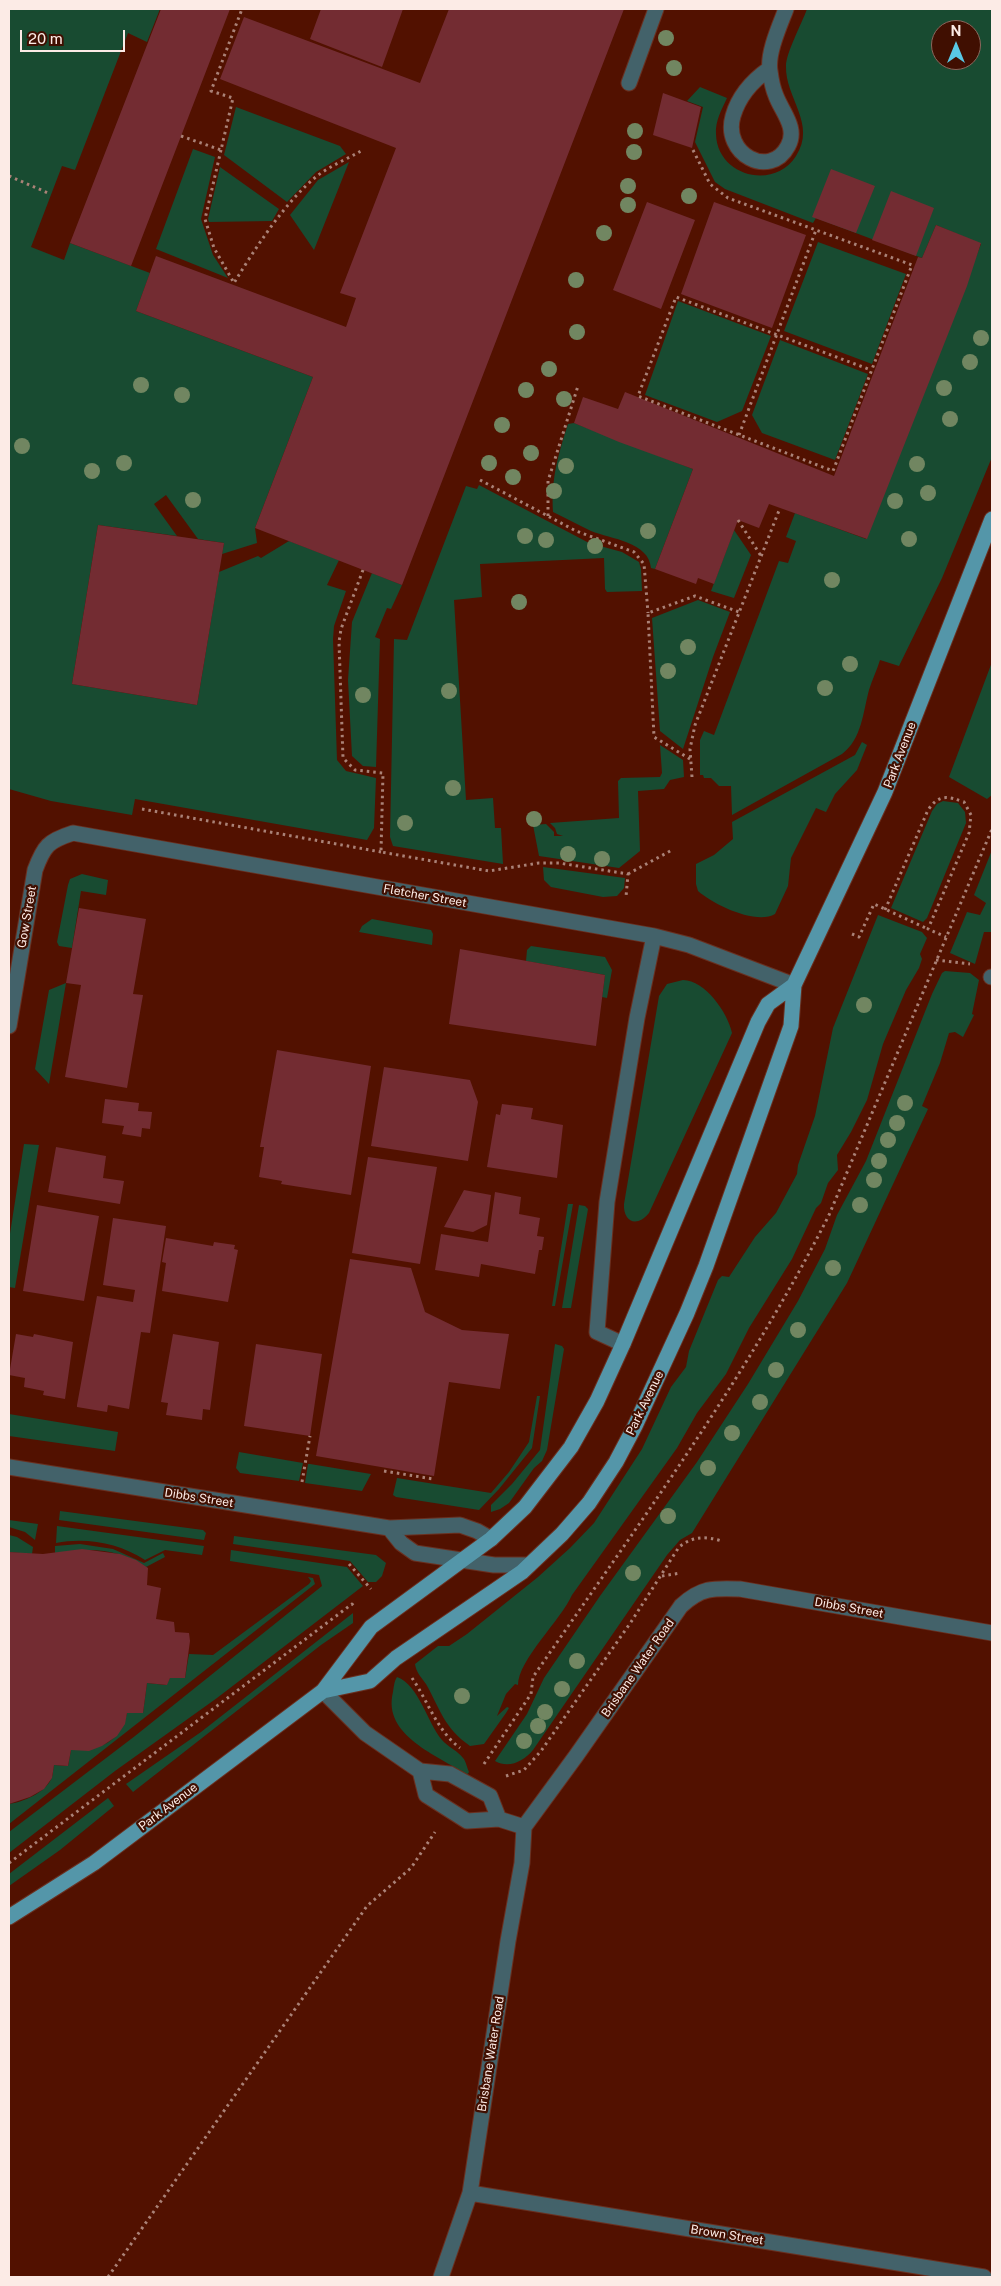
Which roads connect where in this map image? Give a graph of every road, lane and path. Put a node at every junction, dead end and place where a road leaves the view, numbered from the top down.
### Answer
1 (242, 9) edge
2 (656, 9) edge
3 (786, 9) edge
4 (769, 69) junction
5 (628, 83) dead end
6 (181, 136) dead end
7 (221, 150) junction
8 (693, 150) dead end
9 (361, 151) dead end
10 (9, 176) edge
11 (48, 192) dead end
12 (816, 230) junction
13 (776, 335) junction
14 (871, 370) junction
15 (578, 386) dead end
16 (740, 435) junction
17 (480, 480) dead end
18 (780, 508) dead end
19 (548, 516) junction
20 (992, 519) edge
21 (738, 520) dead end
22 (762, 556) junction
23 (363, 570) dead end
24 (739, 612) junction
25 (648, 613) junction
26 (691, 759) junction
27 (692, 777) dead end
28 (142, 809) dead end
29 (992, 829) edge
30 (51, 842) joint
31 (672, 850) dead end
32 (381, 852) junction
33 (628, 874) junction
34 (626, 897) dead end
35 (885, 910) junction
36 (928, 929) junction
37 (852, 934) dead end
38 (654, 936) junction
39 (946, 938) junction
40 (936, 960) junction
41 (992, 977) edge
42 (794, 985) junction
43 (9, 1026) edge
44 (623, 1344) junction
45 (310, 1436) dead end
46 (9, 1467) edge
47 (384, 1471) dead end
48 (433, 1479) dead end
49 (302, 1482) dead end
50 (389, 1528) junction
51 (490, 1539) junction
52 (722, 1542) dead end
53 (460, 1561) junction
54 (349, 1564) dead end
55 (529, 1566) junction
56 (371, 1589) dead end
57 (706, 1591) joint
58 (371, 1627) junction
59 (992, 1633) edge
60 (396, 1658) junction
61 (323, 1691) junction
62 (463, 1750) dead end
63 (479, 1761) dead end
64 (483, 1765) junction
65 (420, 1771) junction
66 (487, 1771) dead end
67 (501, 1776) dead end
68 (469, 1785) junction
69 (451, 1811) junction
70 (499, 1819) junction
71 (524, 1827) junction
72 (9, 1863) edge
73 (9, 1917) edge
74 (470, 2193) junction
75 (108, 2277) edge
76 (441, 2277) edge
77 (984, 2277) edge

1 - 7 path
2 - 5 street
3 - 4 street
4 - 4 street
6 - 7 path
7 - 9 path
8 - 12 path
10 - 11 path
12 - 13 path
12 - 14 path
13 - 14 path
13 - 16 path
13 - 16 path
14 - 16 path
15 - 19 path
17 - 19 path
18 - 22 path
19 - 25 path
20 - 42 main road, Park Avenue
21 - 22 path
22 - 24 path
23 - 32 path
24 - 25 path
24 - 26 path
25 - 26 path
26 - 27 path
28 - 32 path
29 - 39 path
30 - 38 street, Fletcher Street
30 - 43 street, Gow Street
31 - 33 path
32 - 33 path
33 - 34 path
35 - 36 path
35 - 36 path
35 - 37 path
36 - 39 path
38 - 42 street, Fletcher Street
38 - 44 street
39 - 40 path
40 - 41 path
40 - 64 path
42 - 44 main road, Park Avenue
42 - 55 main road, Park Avenue
44 - 51 main road, Park Avenue
45 - 49 path
46 - 50 street, Dibbs Street
47 - 48 path
50 - 51 street, Dibbs Street
50 - 53 street
51 - 53 main road, Park Avenue
52 - 67 path
53 - 55 street
53 - 58 main road, Park Avenue
54 - 56 path
55 - 60 main road, Park Avenue
57 - 59 street, Dibbs Street
57 - 71 street, Brisbane Water Road
58 - 61 main road, Park Avenue
58 - 72 path
60 - 61 main road, Park Avenue
60 - 62 path
61 - 65 street
61 - 73 main road, Park Avenue
63 - 64 path
64 - 66 path
64 - 68 path
65 - 68 street
65 - 69 street
68 - 70 street
69 - 70 street
69 - 75 path
70 - 71 street
71 - 74 street, Brisbane Water Road
74 - 76 street, Brisbane Water Road
74 - 77 street, Brown Street

